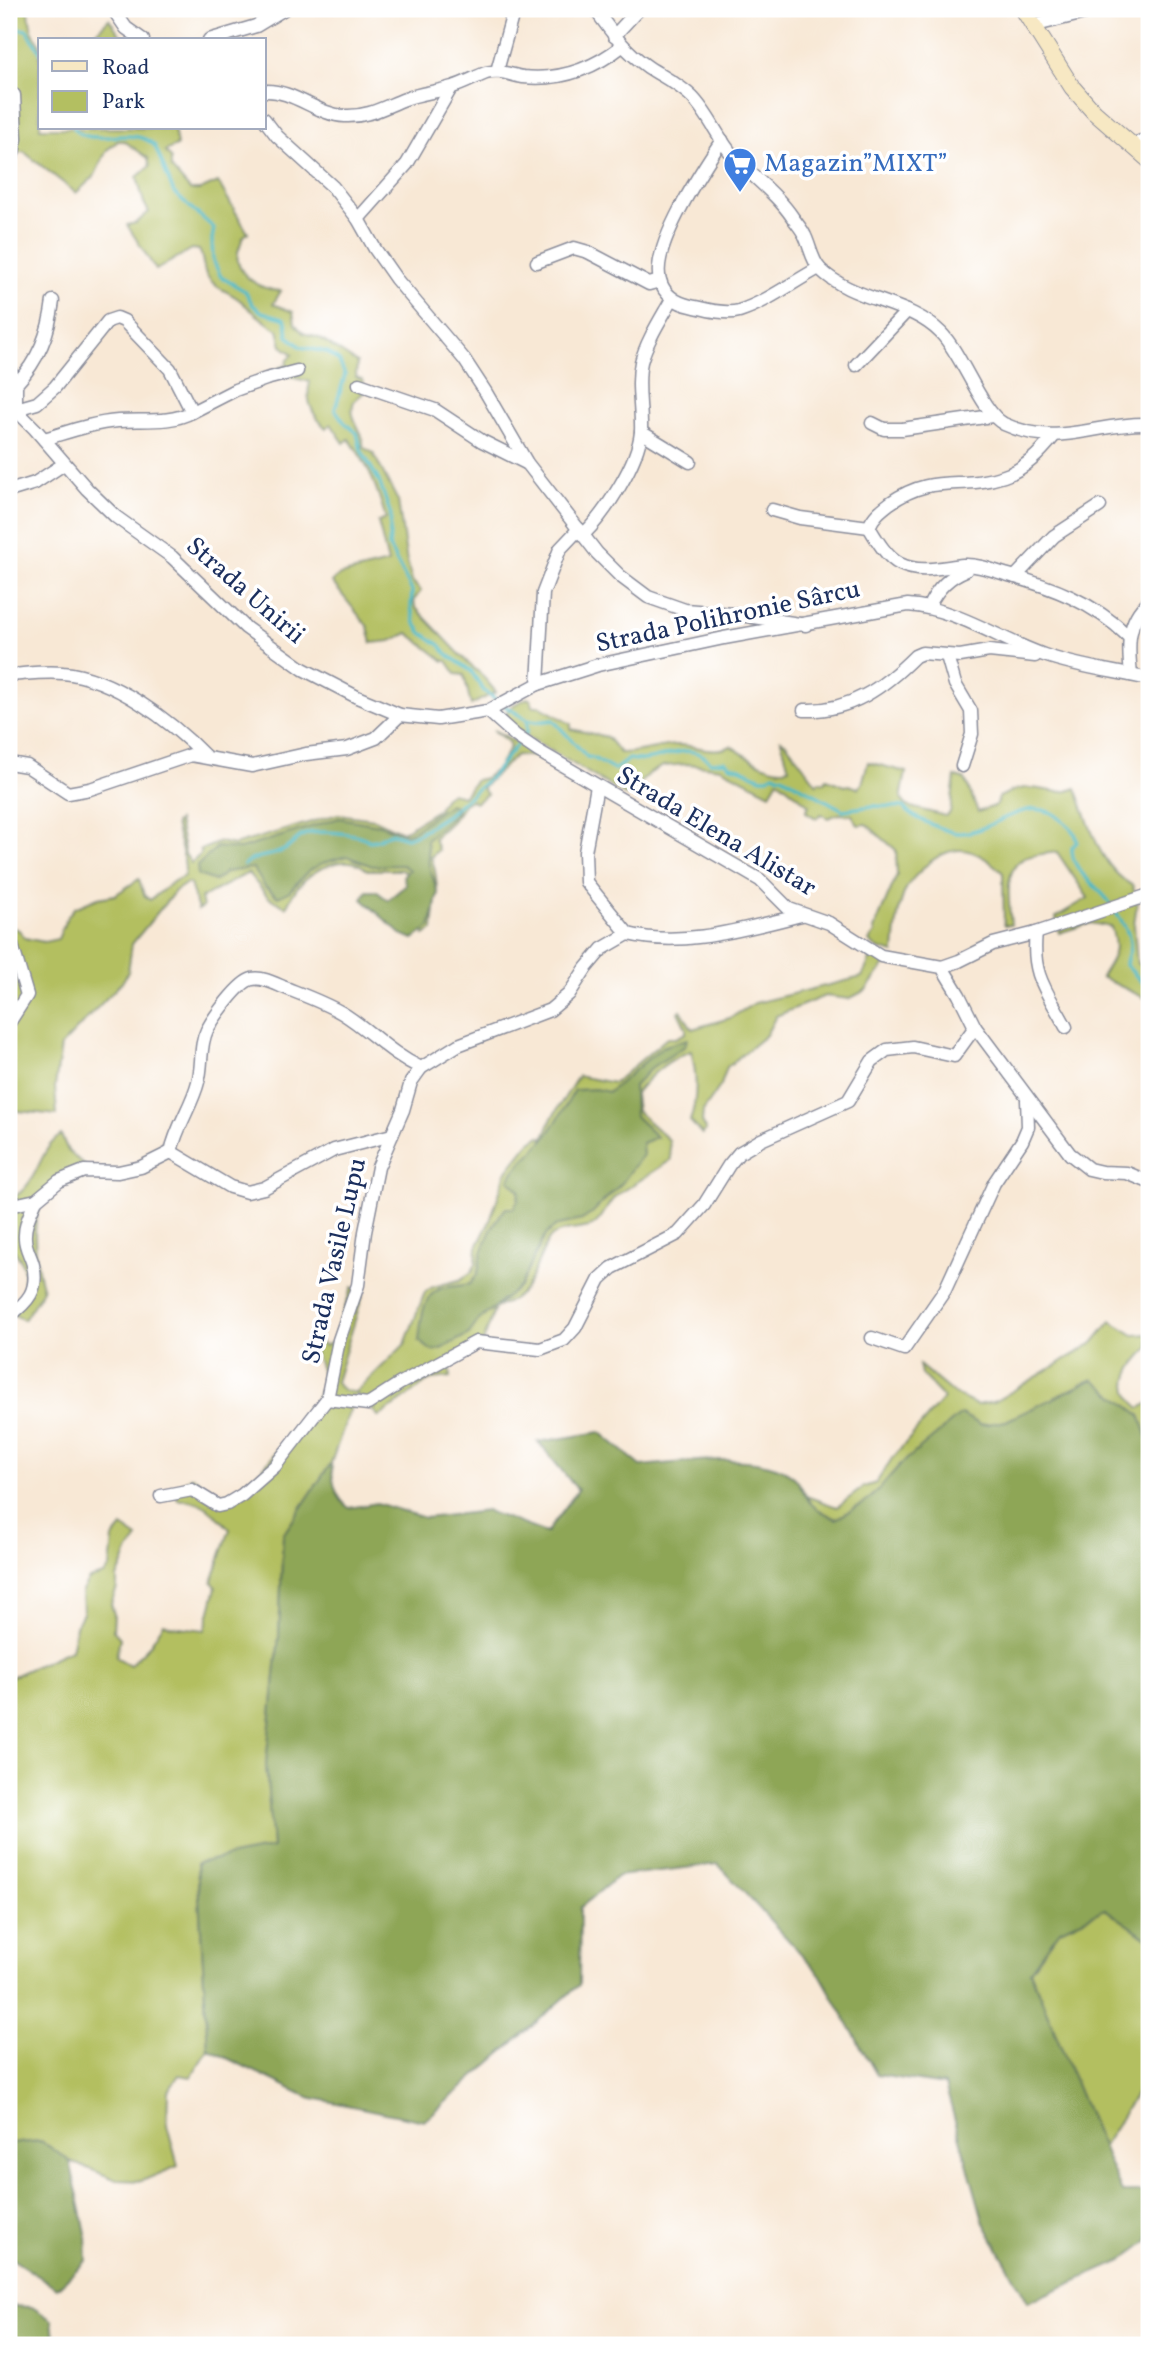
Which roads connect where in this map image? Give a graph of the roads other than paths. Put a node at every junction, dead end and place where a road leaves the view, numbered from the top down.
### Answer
1 (113, 9) edge
2 (284, 9) edge
3 (514, 9) edge
4 (595, 9) edge
5 (639, 9) edge
6 (1023, 9) edge
7 (1101, 9) edge
8 (1032, 26) junction
9 (141, 38) edge
10 (216, 38) edge
11 (618, 41) junction
12 (497, 71) junction
13 (451, 88) junction
14 (266, 91) edge
15 (15, 95) dead end
16 (266, 122) edge
17 (1149, 138) edge
18 (722, 140) junction
19 (1132, 145) junction
20 (1149, 160) edge
21 (9, 170) edge
22 (358, 219) junction
23 (537, 262) dead end
24 (819, 268) junction
25 (660, 281) junction
26 (672, 299) junction
27 (53, 301) dead end
28 (906, 312) junction
29 (856, 365) dead end
30 (9, 369) edge
31 (297, 371) dead end
32 (359, 383) dead end
33 (16, 384) junction
34 (12, 406) edge
35 (192, 412) junction
36 (992, 416) junction
37 (872, 423) dead end
38 (1149, 424) edge
39 (640, 432) junction
40 (1054, 436) junction
41 (44, 439) junction
42 (690, 462) dead end
43 (527, 463) junction
44 (64, 464) junction
45 (9, 491) edge
46 (1100, 506) dead end
47 (772, 510) dead end
48 (869, 527) junction
49 (582, 531) junction
50 (977, 566) junction
51 (1015, 577) junction
52 (1149, 601) edge
53 (929, 606) junction
54 (806, 625) junction
55 (1128, 636) junction
56 (947, 656) junction
57 (1045, 656) junction
58 (9, 675) edge
59 (1131, 675) junction
60 (1149, 679) edge
61 (538, 684) junction
62 (804, 710) dead end
63 (488, 711) junction
64 (400, 715) junction
65 (205, 756) junction
66 (9, 763) edge
67 (962, 766) dead end
68 (597, 786) junction
69 (1149, 895) edge
70 (802, 915) junction
71 (1036, 933) junction
72 (628, 934) junction
73 (9, 935) edge
74 (942, 967) junction
75 (9, 1023) edge
76 (975, 1027) junction
77 (1066, 1027) dead end
78 (421, 1068) junction
79 (1027, 1100) junction
80 (392, 1135) junction
81 (171, 1152) junction
82 (1149, 1182) edge
83 (36, 1200) junction
84 (9, 1206) edge
85 (14, 1313) edge
86 (9, 1327) edge
87 (872, 1339) dead end
88 (327, 1399) junction
89 (161, 1496) dead end

1 - 9 street
2 - 10 street
3 - 12 street
4 - 11 street
5 - 11 street
6 - 8 main road
7 - 8 street
8 - 19 main road
11 - 12 street
11 - 18 street
12 - 13 street
13 - 14 street
13 - 22 street
15 - 21 street
16 - 22 street
17 - 19 street
18 - 24 street
18 - 25 street
19 - 20 main road
22 - 43 street
23 - 25 street
24 - 26 street
24 - 28 street
25 - 26 street
26 - 39 street
27 - 33 street
28 - 29 street
28 - 36 street
30 - 33 street
31 - 35 street
32 - 43 street
33 - 34 street
34 - 35 street
34 - 41 street, Strada Unirii
35 - 41 street
36 - 37 street
36 - 40 street
38 - 40 street
39 - 42 street
39 - 49 street
40 - 48 street
41 - 44 street, Strada Unirii
43 - 49 street
44 - 45 street
44 - 64 street, Strada Unirii
46 - 51 street
47 - 48 street
48 - 50 street
49 - 54 street
49 - 61 street
50 - 51 street
50 - 53 street
51 - 55 street
52 - 55 street
53 - 54 street, Strada Polihronie Sârcu
53 - 57 street, Strada Polihronie Sârcu
54 - 61 street, Strada Polihronie Sârcu
55 - 59 street
56 - 57 street, Strada Polihronie Sârcu
56 - 62 street, Strada Polihronie Sârcu
56 - 67 street
57 - 59 street, Strada Polihronie Sârcu
58 - 65 street
59 - 60 street, Strada Polihronie Sârcu
61 - 63 street, Strada Unirii
63 - 64 street, Strada Unirii
63 - 68 street, Strada Elena Alistar
64 - 65 street
65 - 66 street
68 - 70 street, Strada Elena Alistar
68 - 72 street
69 - 71 street
70 - 72 street
70 - 74 street, Strada Elena Alistar
71 - 74 street
71 - 77 street
72 - 78 street
73 - 75 street
74 - 76 street
76 - 79 street
76 - 88 street, Strada Vasile Lupu
78 - 80 street, Strada Vasile Lupu
78 - 81 street
79 - 82 street
79 - 87 street
80 - 81 street
80 - 88 street, Strada Vasile Lupu
81 - 83 street
83 - 84 street
83 - 85 street
85 - 86 street
88 - 89 street, Strada Vasile Lupu

